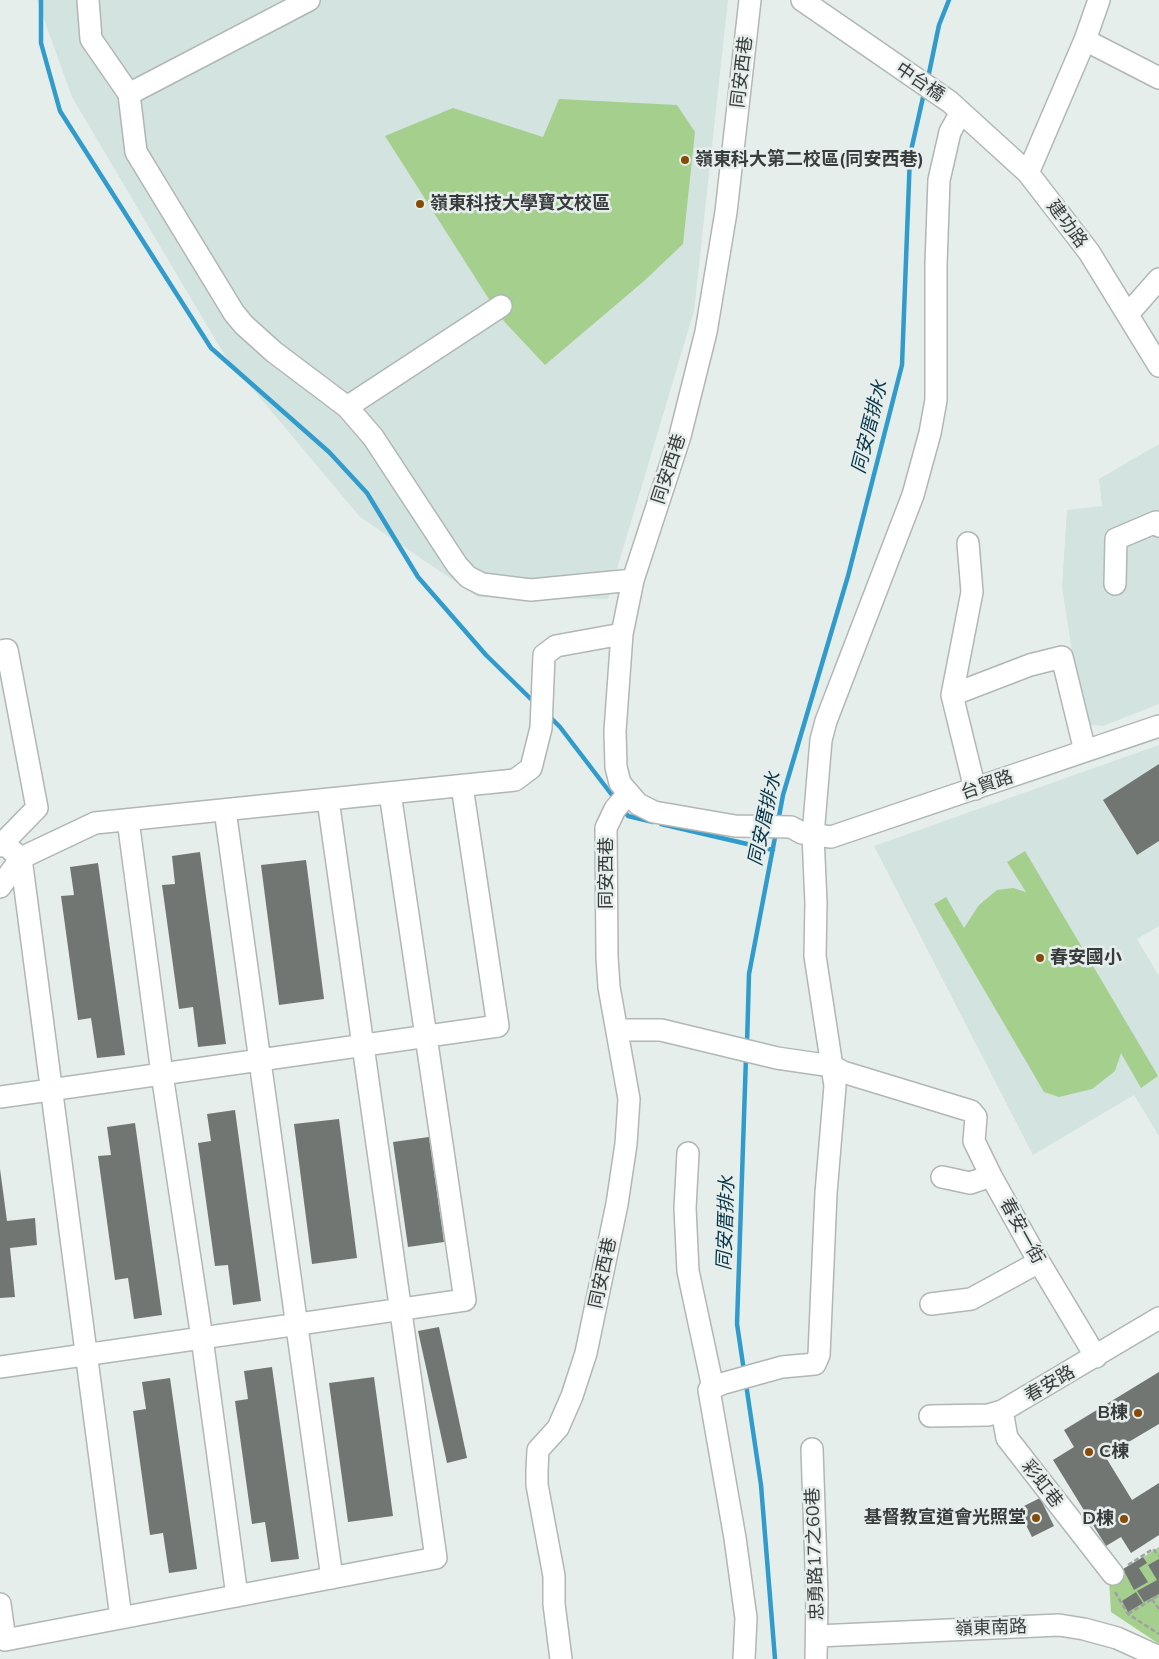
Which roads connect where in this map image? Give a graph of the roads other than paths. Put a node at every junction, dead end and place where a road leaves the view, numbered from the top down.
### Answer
1 (88, 0) edge
2 (309, 0) edge
3 (750, 0) edge
4 (1099, 0) edge
5 (810, 2) edge
6 (1085, 40) junction
7 (1159, 78) edge
8 (128, 94) junction
9 (956, 107) junction
10 (1028, 173) junction
11 (1159, 279) edge
12 (501, 306) dead end
13 (1128, 314) junction
14 (1159, 366) edge
15 (347, 408) junction
16 (1159, 526) edge
17 (968, 543) dead end
18 (633, 580) junction
19 (1115, 584) dead end
20 (622, 634) junction
21 (0, 651) edge
22 (952, 694) junction
23 (1159, 726) edge
24 (1085, 751) junction
25 (462, 786) junction
26 (975, 789) junction
27 (390, 793) junction
28 (628, 794) junction
29 (328, 800) junction
30 (225, 810) junction
31 (128, 820) junction
32 (813, 836) junction
33 (2, 845) edge
34 (21, 858) junction
35 (0, 887) edge
36 (617, 1030) junction
37 (426, 1036) junction
38 (363, 1045) junction
39 (260, 1060) junction
40 (838, 1069) junction
41 (162, 1074) junction
42 (50, 1090) junction
43 (0, 1097) edge
44 (688, 1153) dead end
45 (942, 1176) dead end
46 (991, 1176) junction
47 (1039, 1262) junction
48 (931, 1304) dead end
49 (400, 1309) junction
50 (1159, 1318) edge
51 (296, 1324) junction
52 (202, 1338) junction
53 (88, 1354) junction
54 (1096, 1357) junction
55 (0, 1367) edge
56 (717, 1386) junction
57 (1002, 1411) junction
58 (930, 1416) dead end
59 (812, 1449) dead end
60 (1113, 1574) road end
61 (332, 1578) junction
62 (237, 1596) junction
63 (0, 1604) edge
64 (121, 1618) junction
65 (817, 1636) junction
66 (1159, 1657) edge
67 (560, 1659) edge
68 (744, 1659) edge
69 (816, 1659) edge

1 - 8 street
2 - 8 street
3 - 18 street, 同安西巷
4 - 6 street
5 - 9 street, 中台橋
6 - 7 street
6 - 10 street
8 - 15 street
9 - 10 street, 建功路
9 - 32 street
10 - 13 street, 建功路
11 - 13 street
12 - 15 street
13 - 14 street, 建功路
15 - 18 street
16 - 19 street
17 - 22 street
18 - 20 street, 同安西巷
20 - 25 street
20 - 28 street, 同安西巷
21 - 33 street
22 - 24 street
22 - 26 street
23 - 24 street, 台貿路
24 - 26 street, 台貿路
25 - 27 street
25 - 37 street
26 - 32 street, 台貿路
27 - 29 street
27 - 37 street
28 - 32 street
28 - 36 street, 同安西巷
29 - 30 street
29 - 38 street
30 - 31 street
30 - 39 street
31 - 34 street
31 - 41 street
32 - 40 street
33 - 34 street
34 - 35 street
34 - 42 street
36 - 40 street
36 - 67 street, 同安西巷
37 - 38 street
37 - 49 street
38 - 39 street
38 - 49 street
39 - 41 street
39 - 51 street
40 - 46 street, 春安一街
40 - 56 street
41 - 42 street
41 - 52 street
42 - 43 street
42 - 53 street
44 - 56 street
45 - 46 street
46 - 47 street, 春安一街
47 - 48 street
47 - 54 street, 春安一街
49 - 51 street
49 - 61 street
50 - 54 street, 春安路
51 - 52 street
51 - 61 street
52 - 53 street
52 - 62 street
53 - 55 street
53 - 64 street
54 - 57 street, 春安路
56 - 68 street
57 - 58 street, 春安路
57 - 60 street, 彩虹巷
59 - 65 street, 忠勇路17之60巷
61 - 62 street
62 - 64 street
63 - 64 street
65 - 66 street, 嶺東南路
65 - 69 street, 忠勇路17之60巷

